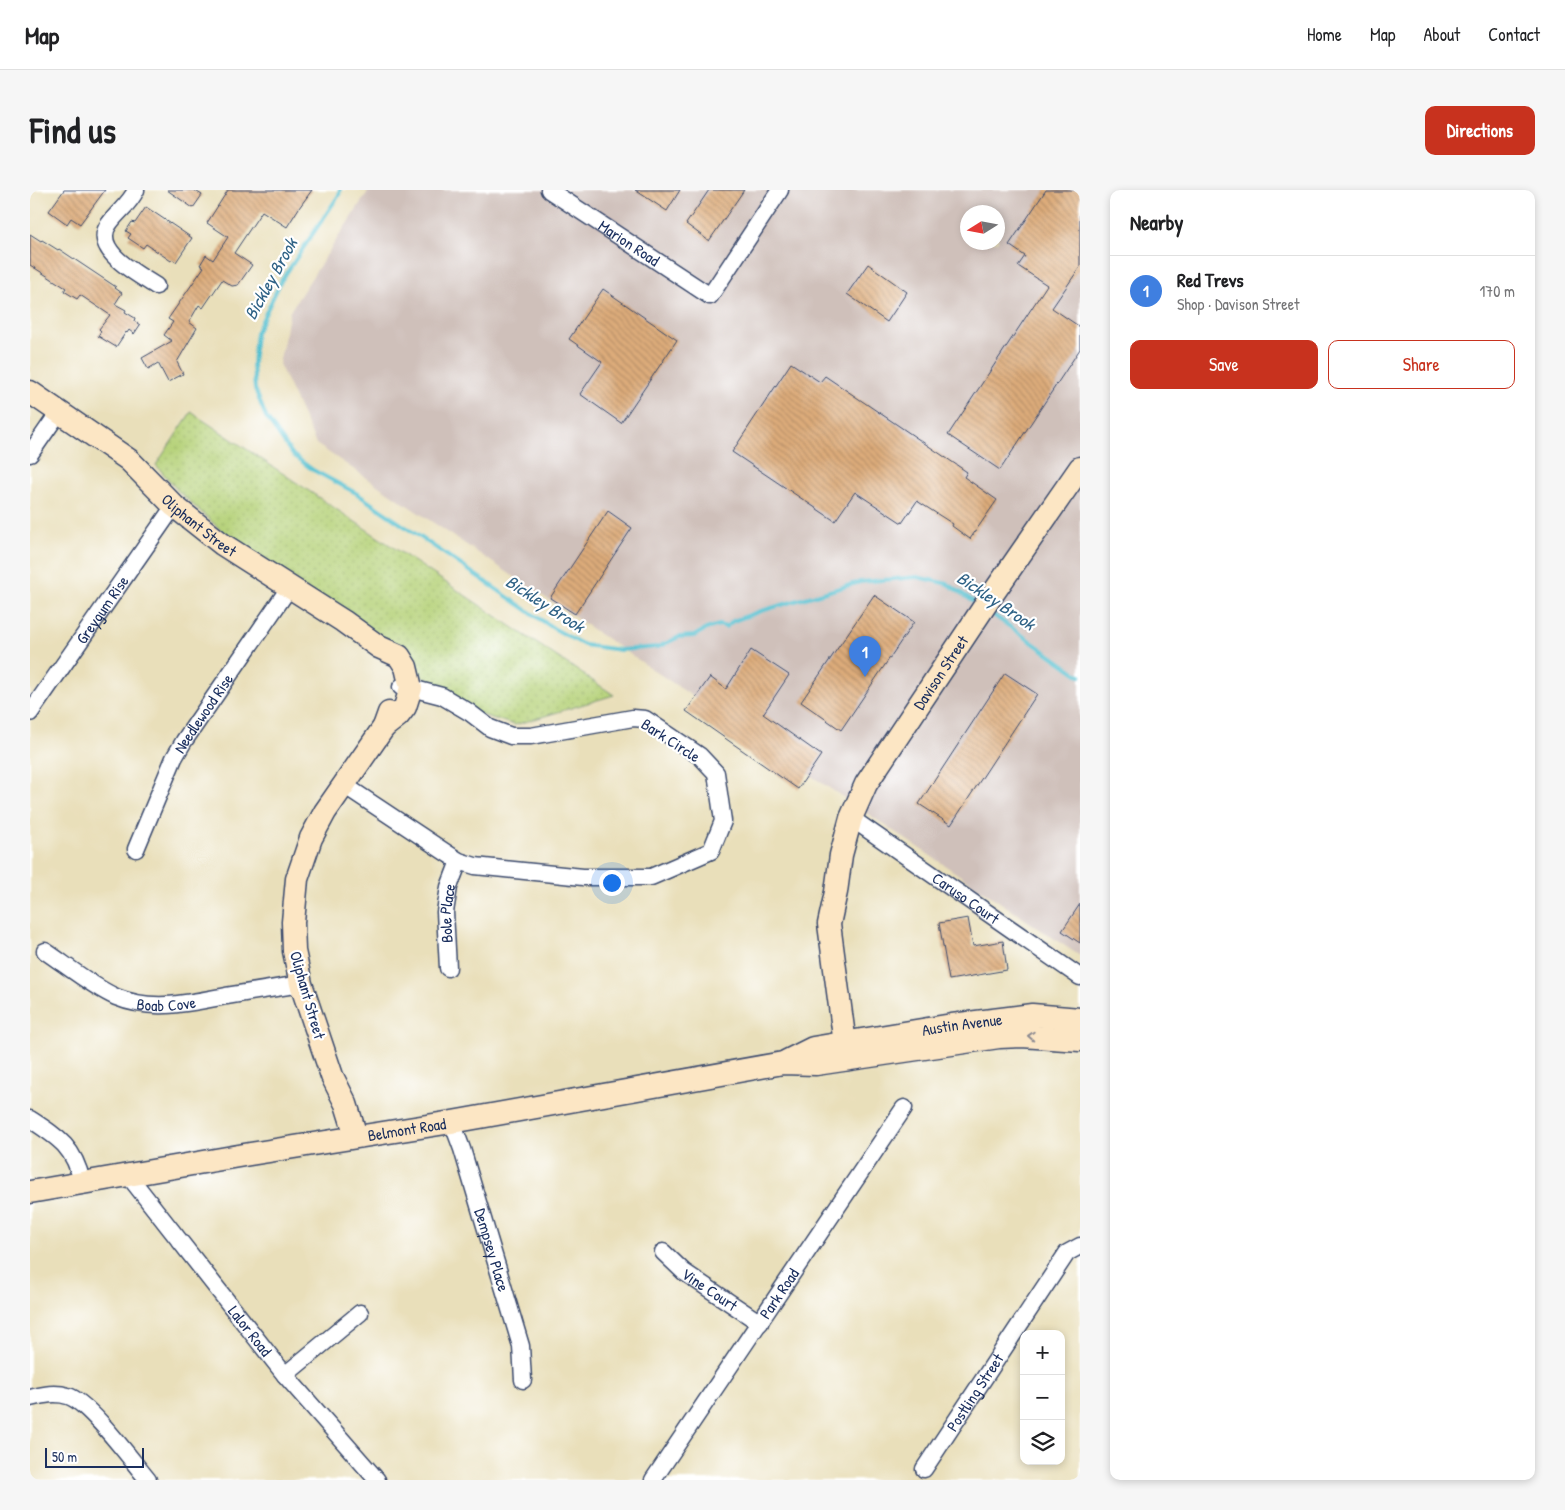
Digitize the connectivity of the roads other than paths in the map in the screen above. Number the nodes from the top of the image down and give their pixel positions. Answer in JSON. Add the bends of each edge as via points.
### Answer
{"nodes":[{"id":1,"x":136,"y":190,"type":"edge"},
{"id":2,"x":550,"y":190,"type":"edge"},
{"id":3,"x":780,"y":190,"type":"edge"},
{"id":4,"x":156,"y":286,"type":"dead end"},
{"id":5,"x":30,"y":392,"type":"edge"},
{"id":6,"x":59,"y":412,"type":"junction"},
{"id":7,"x":30,"y":454,"type":"edge"},
{"id":8,"x":1080,"y":468,"type":"edge"},
{"id":9,"x":174,"y":506,"type":"junction"},
{"id":10,"x":290,"y":588,"type":"junction"},
{"id":11,"x":405,"y":687,"type":"junction"},
{"id":12,"x":30,"y":713,"type":"edge"},
{"id":13,"x":344,"y":785,"type":"junction"},
{"id":14,"x":851,"y":818,"type":"junction"},
{"id":15,"x":136,"y":849,"type":"dead end"},
{"id":16,"x":460,"y":861,"type":"junction"},
{"id":17,"x":45,"y":951,"type":"dead end"},
{"id":18,"x":448,"y":968,"type":"dead end"},
{"id":19,"x":1080,"y":977,"type":"edge"},
{"id":20,"x":302,"y":984,"type":"junction"},
{"id":21,"x":1080,"y":1019,"type":"edge"},
{"id":22,"x":1080,"y":1040,"type":"edge"},
{"id":23,"x":855,"y":1049,"type":"junction"},
{"id":24,"x":904,"y":1108,"type":"dead end"},
{"id":25,"x":30,"y":1119,"type":"edge"},
{"id":26,"x":452,"y":1122,"type":"junction"},
{"id":27,"x":346,"y":1138,"type":"junction"},
{"id":28,"x":128,"y":1175,"type":"junction"},
{"id":29,"x":82,"y":1182,"type":"junction"},
{"id":30,"x":30,"y":1192,"type":"edge"},
{"id":31,"x":1080,"y":1246,"type":"edge"},
{"id":32,"x":662,"y":1252,"type":"dead end"},
{"id":33,"x":360,"y":1313,"type":"dead end"},
{"id":34,"x":760,"y":1323,"type":"junction"},
{"id":35,"x":285,"y":1375,"type":"junction"},
{"id":36,"x":522,"y":1380,"type":"dead end"},
{"id":37,"x":30,"y":1398,"type":"edge"},
{"id":38,"x":924,"y":1469,"type":"dead end"},
{"id":39,"x":148,"y":1480,"type":"edge"},
{"id":40,"x":377,"y":1480,"type":"edge"},
{"id":41,"x":653,"y":1480,"type":"edge"}],
"edges":[{"from":1,"to":4,"type":"street","via":[[108,225],[105,235],[108,248],[117,260]]},
{"from":2,"to":3,"type":"street","name":"Marion Road","via":[[710,296]]},
{"from":5,"to":6,"type":"main road","name":"Oliphant Street"},
{"from":6,"to":7,"type":"street"},
{"from":6,"to":9,"type":"main road","name":"Oliphant Street","via":[[129,460]]},
{"from":8,"to":14,"type":"main road","name":"Davison Street","via":[[866,784]]},
{"from":9,"to":10,"type":"main road","name":"Oliphant Street","via":[[222,544]]},
{"from":9,"to":12,"type":"street","name":"Greygum Rise"},
{"from":10,"to":11,"type":"main road","name":"Oliphant Street","via":[[379,647],[399,656],[406,666]]},
{"from":10,"to":15,"type":"street","name":"Needlewood Rise","via":[[184,741]]},
{"from":11,"to":13,"type":"main road","name":"Oliphant Street","via":[[405,707],[384,727]]},
{"from":11,"to":16,"type":"street","name":"Bark Circle","via":[[442,696],[490,728],[510,736],[532,736],[633,718],[645,719],[700,756],[716,773],[723,821],[711,851],[651,877],[583,877],[475,866]]},
{"from":13,"to":16,"type":"street","name":"Bark Circle"},
{"from":13,"to":20,"type":"main road","name":"Oliphant Street","via":[[311,838],[297,880],[294,951]]},
{"from":14,"to":19,"type":"street","name":"Caruso Court"},
{"from":14,"to":23,"type":"main road","name":"Davison Street","via":[[840,855],[836,892],[850,983]]},
{"from":16,"to":18,"type":"street","name":"Bole Place","via":[[445,912]]},
{"from":17,"to":20,"type":"street","name":"Boab Cove","via":[[101,989],[136,1004],[176,1005]]},
{"from":20,"to":27,"type":"main road","name":"Oliphant Street","via":[[332,1076],[333,1104]]},
{"from":21,"to":23,"type":"main road","name":"Austin Avenue","via":[[1032,1015],[960,1024]]},
{"from":22,"to":23,"type":"main road","name":"Austin Avenue","one_way":true,"via":[[1022,1036]]},
{"from":23,"to":26,"type":"main road","name":"Belmont Road","via":[[813,1048],[783,1063]]},
{"from":24,"to":34,"type":"street","name":"Park Road"},
{"from":25,"to":29,"type":"street","via":[[63,1142],[72,1154]]},
{"from":26,"to":27,"type":"main road","name":"Belmont Road"},
{"from":26,"to":36,"type":"street","name":"Dempsey Place","via":[[521,1346]]},
{"from":27,"to":28,"type":"main road","name":"Belmont Road"},
{"from":28,"to":29,"type":"main road","name":"Belmont Road"},
{"from":28,"to":35,"type":"street","name":"Lalor Road"},
{"from":29,"to":30,"type":"main road","name":"Belmont Road"},
{"from":31,"to":38,"type":"street","name":"Postling Street","via":[[1066,1254]]},
{"from":32,"to":34,"type":"street","name":"Vine Court","via":[[684,1272]]},
{"from":33,"to":35,"type":"street"},
{"from":34,"to":41,"type":"street","name":"Park Road"},
{"from":35,"to":40,"type":"street","name":"Lalor Road"},
{"from":37,"to":39,"type":"street","via":[[52,1394],[70,1396],[86,1407]]}]}
